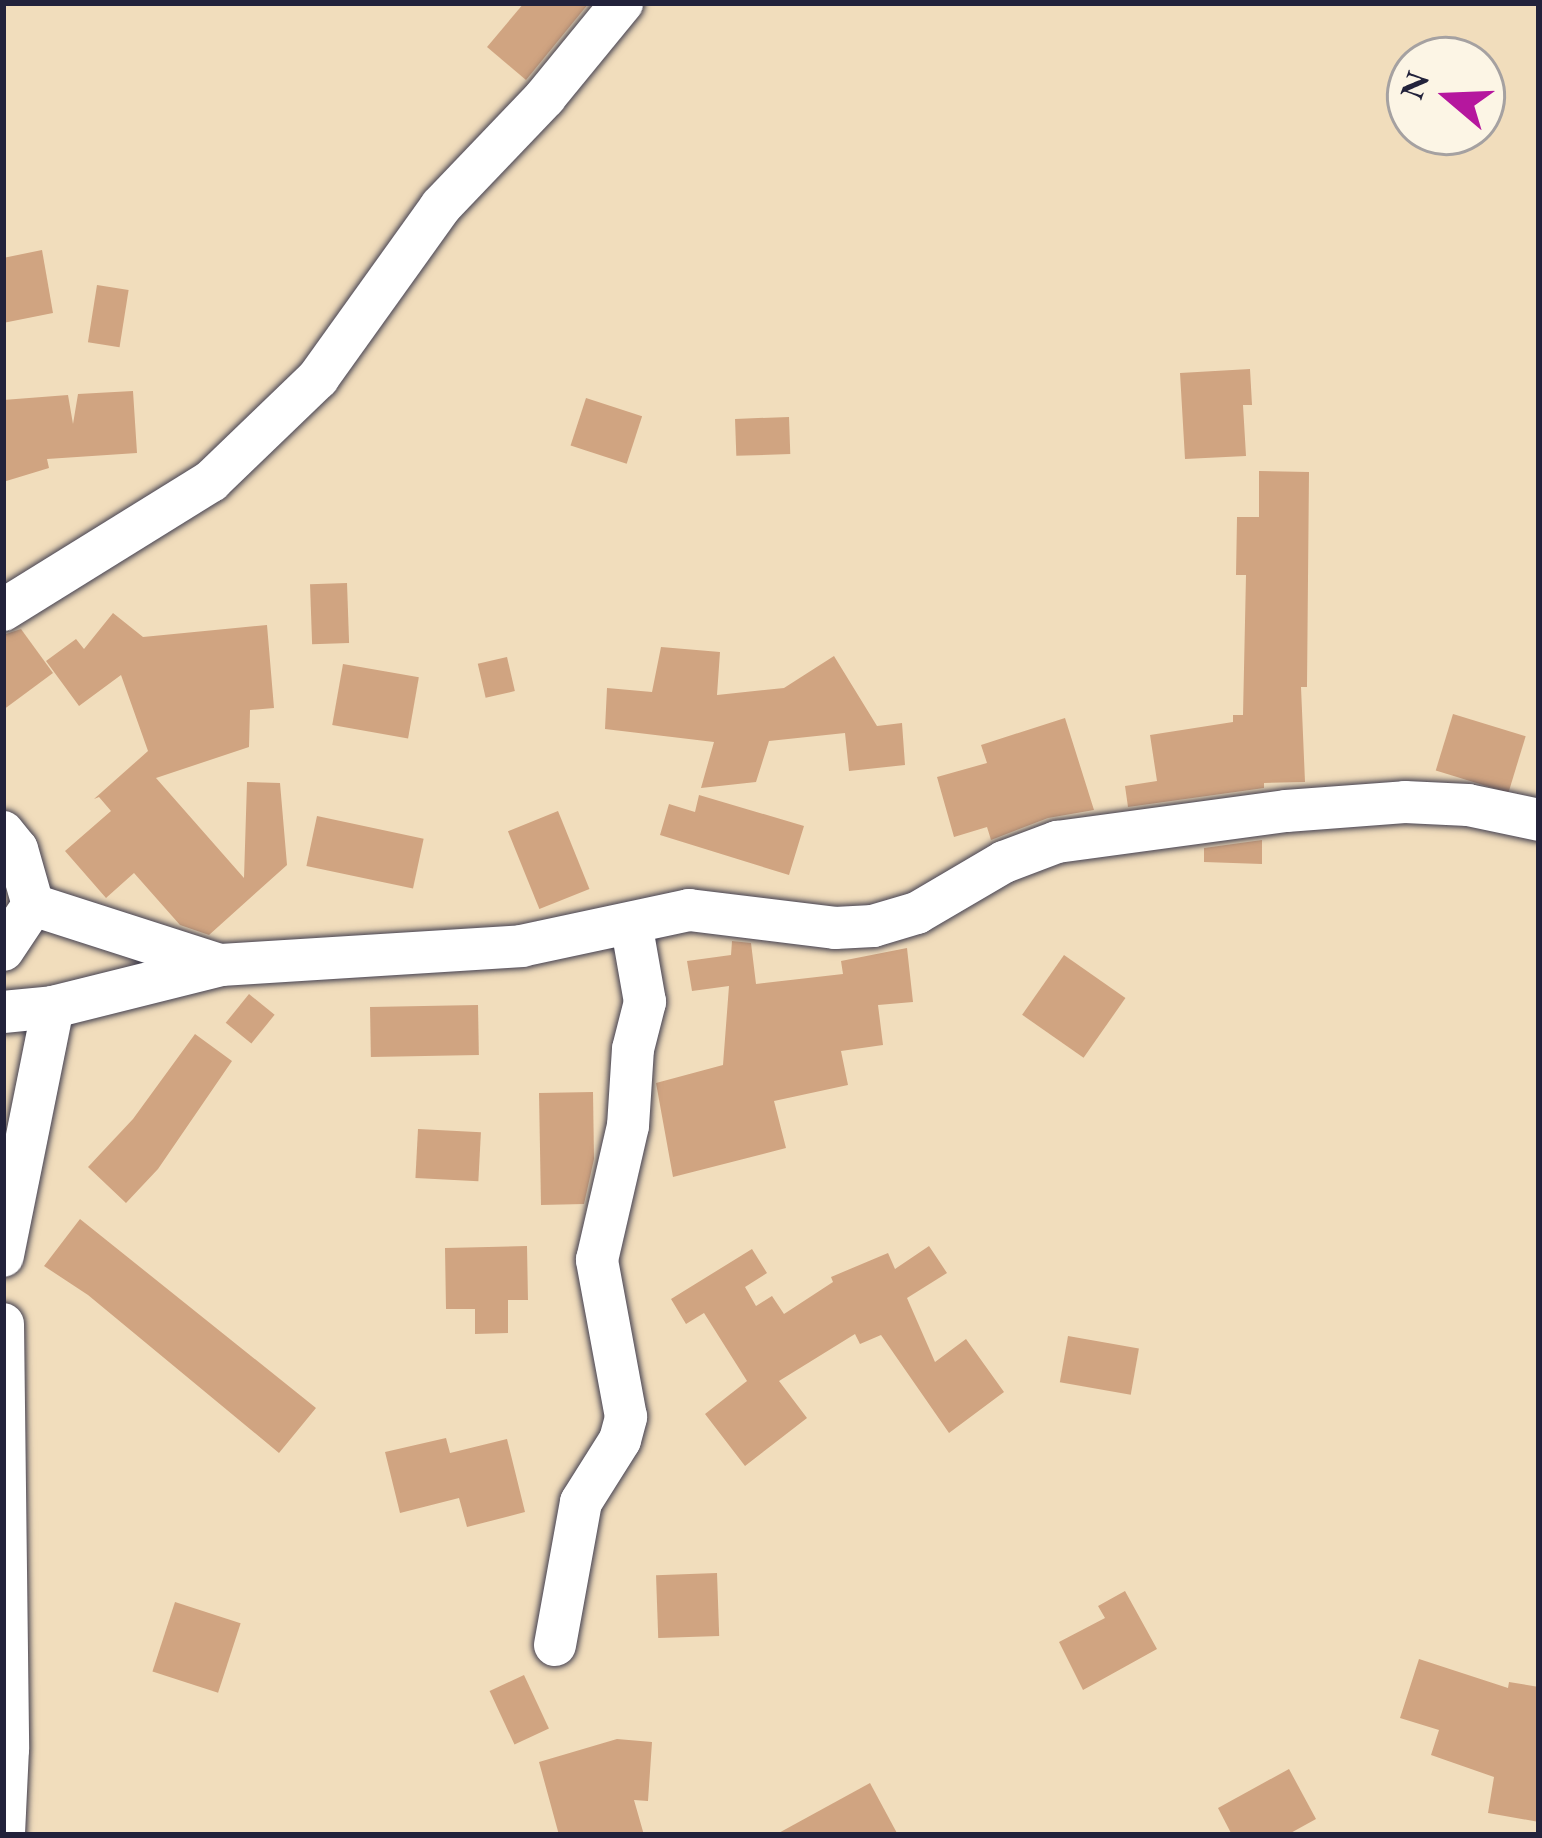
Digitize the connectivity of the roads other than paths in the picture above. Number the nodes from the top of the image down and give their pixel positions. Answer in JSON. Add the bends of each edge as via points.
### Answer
{"nodes":[{"id":1,"x":622,"y":3,"type":"edge"},
{"id":2,"x":3,"y":610,"type":"edge"},
{"id":3,"x":1539,"y":820,"type":"edge"},
{"id":4,"x":3,"y":832,"type":"edge"},
{"id":5,"x":33,"y":905,"type":"junction"},
{"id":6,"x":632,"y":923,"type":"junction"},
{"id":7,"x":3,"y":950,"type":"edge"},
{"id":8,"x":222,"y":965,"type":"junction"},
{"id":9,"x":53,"y":1007,"type":"junction"},
{"id":10,"x":3,"y":1012,"type":"edge"},
{"id":11,"x":3,"y":1256,"type":"edge"},
{"id":12,"x":3,"y":1324,"type":"edge"},
{"id":13,"x":555,"y":1645,"type":"dead end"},
{"id":14,"x":4,"y":1835,"type":"edge"}],
"edges":[{"from":1,"to":2,"type":"street","via":[[441,206],[318,378],[211,482]]},
{"from":3,"to":6,"type":"street","via":[[1405,802],[1286,811],[1057,842],[1004,862],[917,913],[873,926],[689,910]]},
{"from":4,"to":5,"type":"street","via":[[17,849]]},
{"from":5,"to":7,"type":"street"},
{"from":5,"to":8,"type":"street"},
{"from":6,"to":8,"type":"street","via":[[521,946]]},
{"from":6,"to":13,"type":"street","via":[[645,1002],[597,1260],[626,1417],[581,1502]]},
{"from":8,"to":9,"type":"street"},
{"from":9,"to":10,"type":"street"},
{"from":9,"to":11,"type":"street"},
{"from":12,"to":14,"type":"street"}]}
